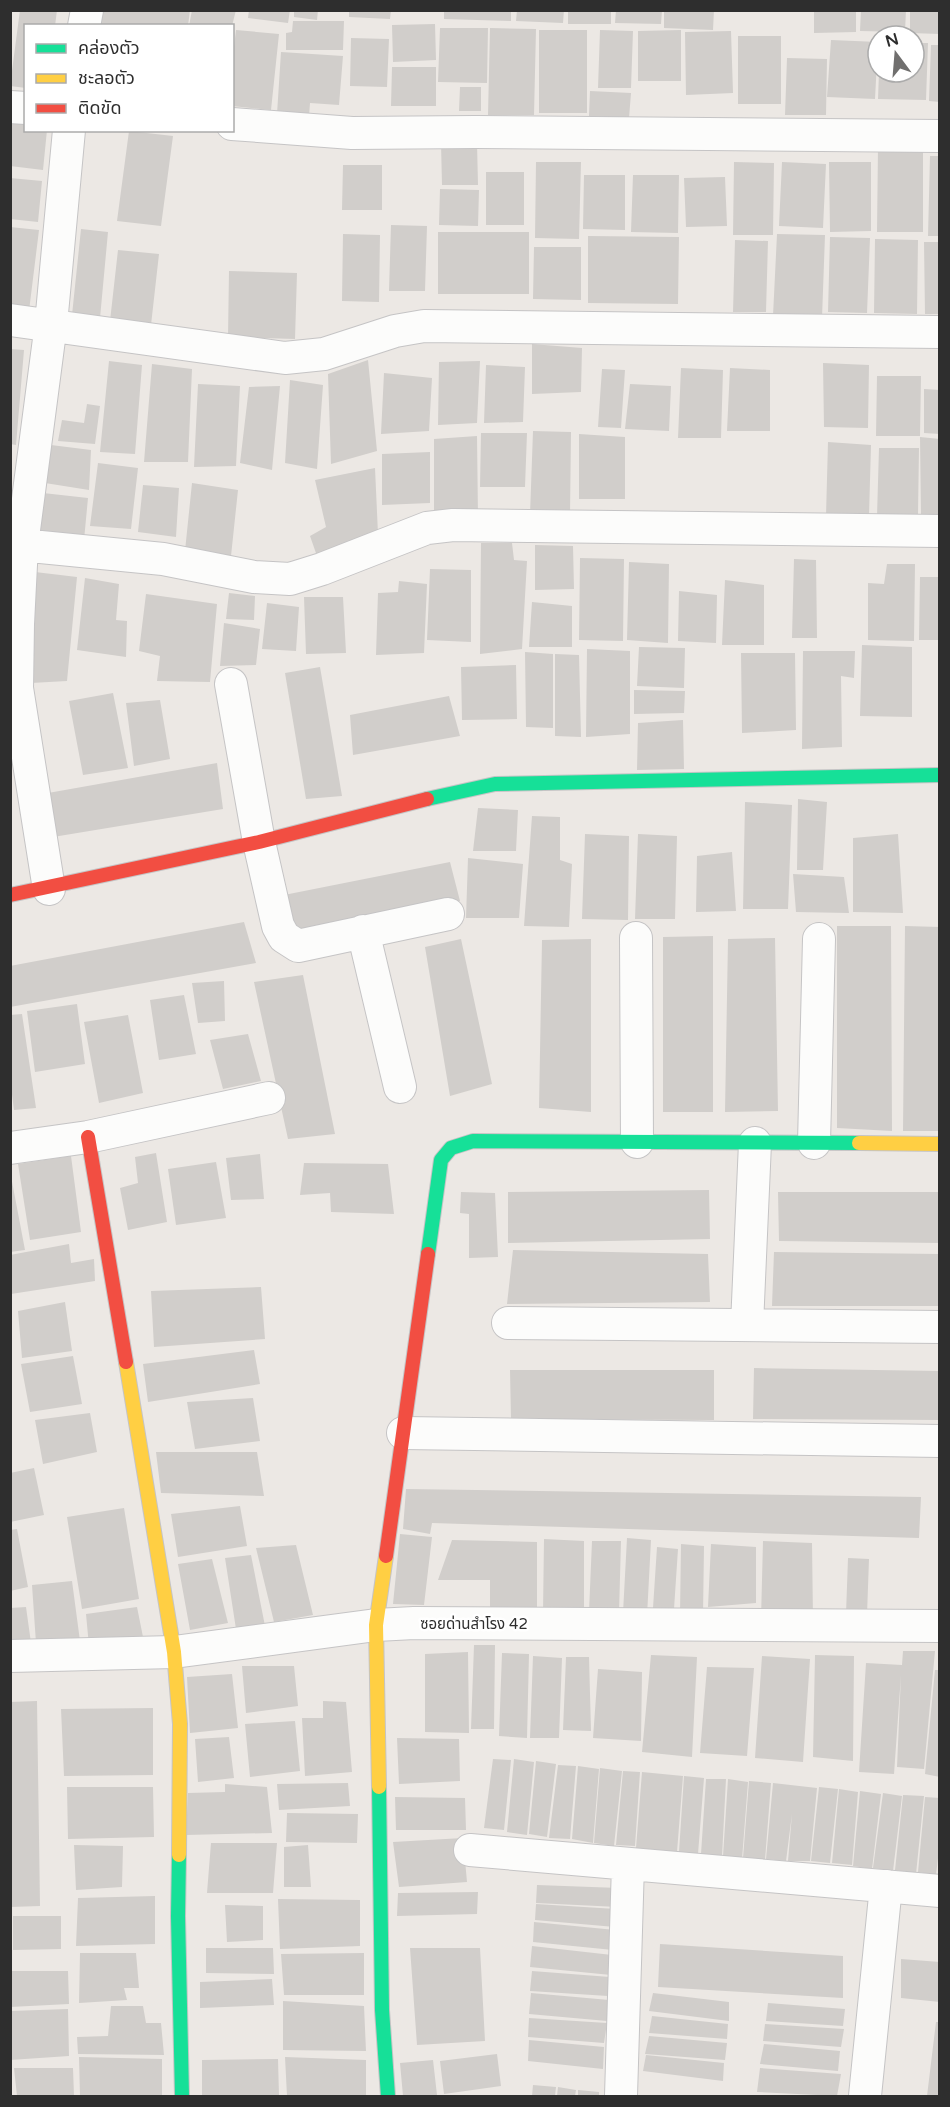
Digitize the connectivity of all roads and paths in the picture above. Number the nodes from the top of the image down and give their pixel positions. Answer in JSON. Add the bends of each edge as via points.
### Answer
{"nodes":[{"id":1,"x":234,"y":124,"type":"edge"},
{"id":2,"x":69,"y":132,"type":"edge"},
{"id":3,"x":939,"y":136,"type":"edge"},
{"id":4,"x":10,"y":320,"type":"edge"},
{"id":5,"x":51,"y":324,"type":"junction"},
{"id":6,"x":939,"y":332,"type":"edge"},
{"id":7,"x":939,"y":531,"type":"edge"},
{"id":8,"x":16,"y":544,"type":"edge"},
{"id":9,"x":231,"y":684,"type":"dead end"},
{"id":10,"x":14,"y":689,"type":"edge"},
{"id":11,"x":939,"y":775,"type":"edge"},
{"id":12,"x":259,"y":842,"type":"junction"},
{"id":13,"x":49,"y":889,"type":"junction"},
{"id":14,"x":10,"y":895,"type":"edge"},
{"id":15,"x":448,"y":914,"type":"dead end"},
{"id":16,"x":363,"y":931,"type":"junction"},
{"id":17,"x":636,"y":938,"type":"dead end"},
{"id":18,"x":819,"y":939,"type":"dead end"},
{"id":19,"x":400,"y":1087,"type":"dead end"},
{"id":20,"x":269,"y":1098,"type":"dead end"},
{"id":21,"x":88,"y":1137,"type":"junction"},
{"id":22,"x":637,"y":1142,"type":"junction"},
{"id":23,"x":755,"y":1143,"type":"junction"},
{"id":24,"x":814,"y":1143,"type":"junction"},
{"id":25,"x":939,"y":1144,"type":"edge"},
{"id":26,"x":10,"y":1148,"type":"edge"},
{"id":27,"x":508,"y":1323,"type":"dead end"},
{"id":28,"x":747,"y":1325,"type":"junction"},
{"id":29,"x":939,"y":1327,"type":"edge"},
{"id":30,"x":403,"y":1433,"type":"junction"},
{"id":31,"x":939,"y":1441,"type":"edge"},
{"id":32,"x":376,"y":1626,"type":"junction"},
{"id":33,"x":939,"y":1626,"type":"edge"},
{"id":34,"x":174,"y":1652,"type":"junction"},
{"id":35,"x":10,"y":1656,"type":"edge"},
{"id":36,"x":470,"y":1850,"type":"dead end"},
{"id":37,"x":628,"y":1864,"type":"junction"},
{"id":38,"x":886,"y":1886,"type":"junction"},
{"id":39,"x":939,"y":1891,"type":"edge"},
{"id":40,"x":182,"y":2097,"type":"edge"},
{"id":41,"x":388,"y":2097,"type":"edge"},
{"id":42,"x":621,"y":2097,"type":"edge"},
{"id":43,"x":865,"y":2097,"type":"edge"}],
"edges":[{"from":1,"to":3,"type":"street","via":[[352,133]]},
{"from":2,"to":5,"type":"street"},
{"from":4,"to":5,"type":"street"},
{"from":5,"to":6,"type":"street","via":[[285,358],[324,354],[395,331],[424,326]]},
{"from":5,"to":8,"type":"street"},
{"from":7,"to":8,"type":"street","via":[[453,525],[427,528],[290,579],[254,577],[163,559]]},
{"from":8,"to":10,"type":"street"},
{"from":9,"to":12,"type":"street"},
{"from":10,"to":13,"type":"street"},
{"from":11,"to":12,"type":"street","via":[[495,784]]},
{"from":12,"to":13,"type":"street"},
{"from":12,"to":16,"type":"street","via":[[278,926],[291,943],[298,946]]},
{"from":13,"to":14,"type":"street"},
{"from":15,"to":16,"type":"street"},
{"from":16,"to":19,"type":"street"},
{"from":17,"to":22,"type":"street"},
{"from":18,"to":24,"type":"street"},
{"from":20,"to":21,"type":"street"},
{"from":21,"to":26,"type":"street"},
{"from":21,"to":34,"type":"street"},
{"from":22,"to":23,"type":"street"},
{"from":22,"to":30,"type":"street","via":[[473,1140],[451,1148],[441,1160]]},
{"from":23,"to":24,"type":"street"},
{"from":23,"to":28,"type":"street"},
{"from":24,"to":25,"type":"street"},
{"from":27,"to":28,"type":"street"},
{"from":28,"to":29,"type":"street"},
{"from":30,"to":31,"type":"street"},
{"from":30,"to":32,"type":"street"},
{"from":32,"to":33,"type":"street","name":"ซอยด่านสำโรง 42"},
{"from":32,"to":34,"type":"street","name":"ซอยด่านสำโรง 42"},
{"from":32,"to":41,"type":"street","via":[[382,2010]]},
{"from":34,"to":35,"type":"street","name":"ซอยด่านสำโรง 42"},
{"from":34,"to":40,"type":"street","via":[[180,1724],[178,1916]]},
{"from":36,"to":37,"type":"street"},
{"from":37,"to":38,"type":"street"},
{"from":37,"to":42,"type":"street"},
{"from":38,"to":39,"type":"street"},
{"from":38,"to":43,"type":"street"}]}
